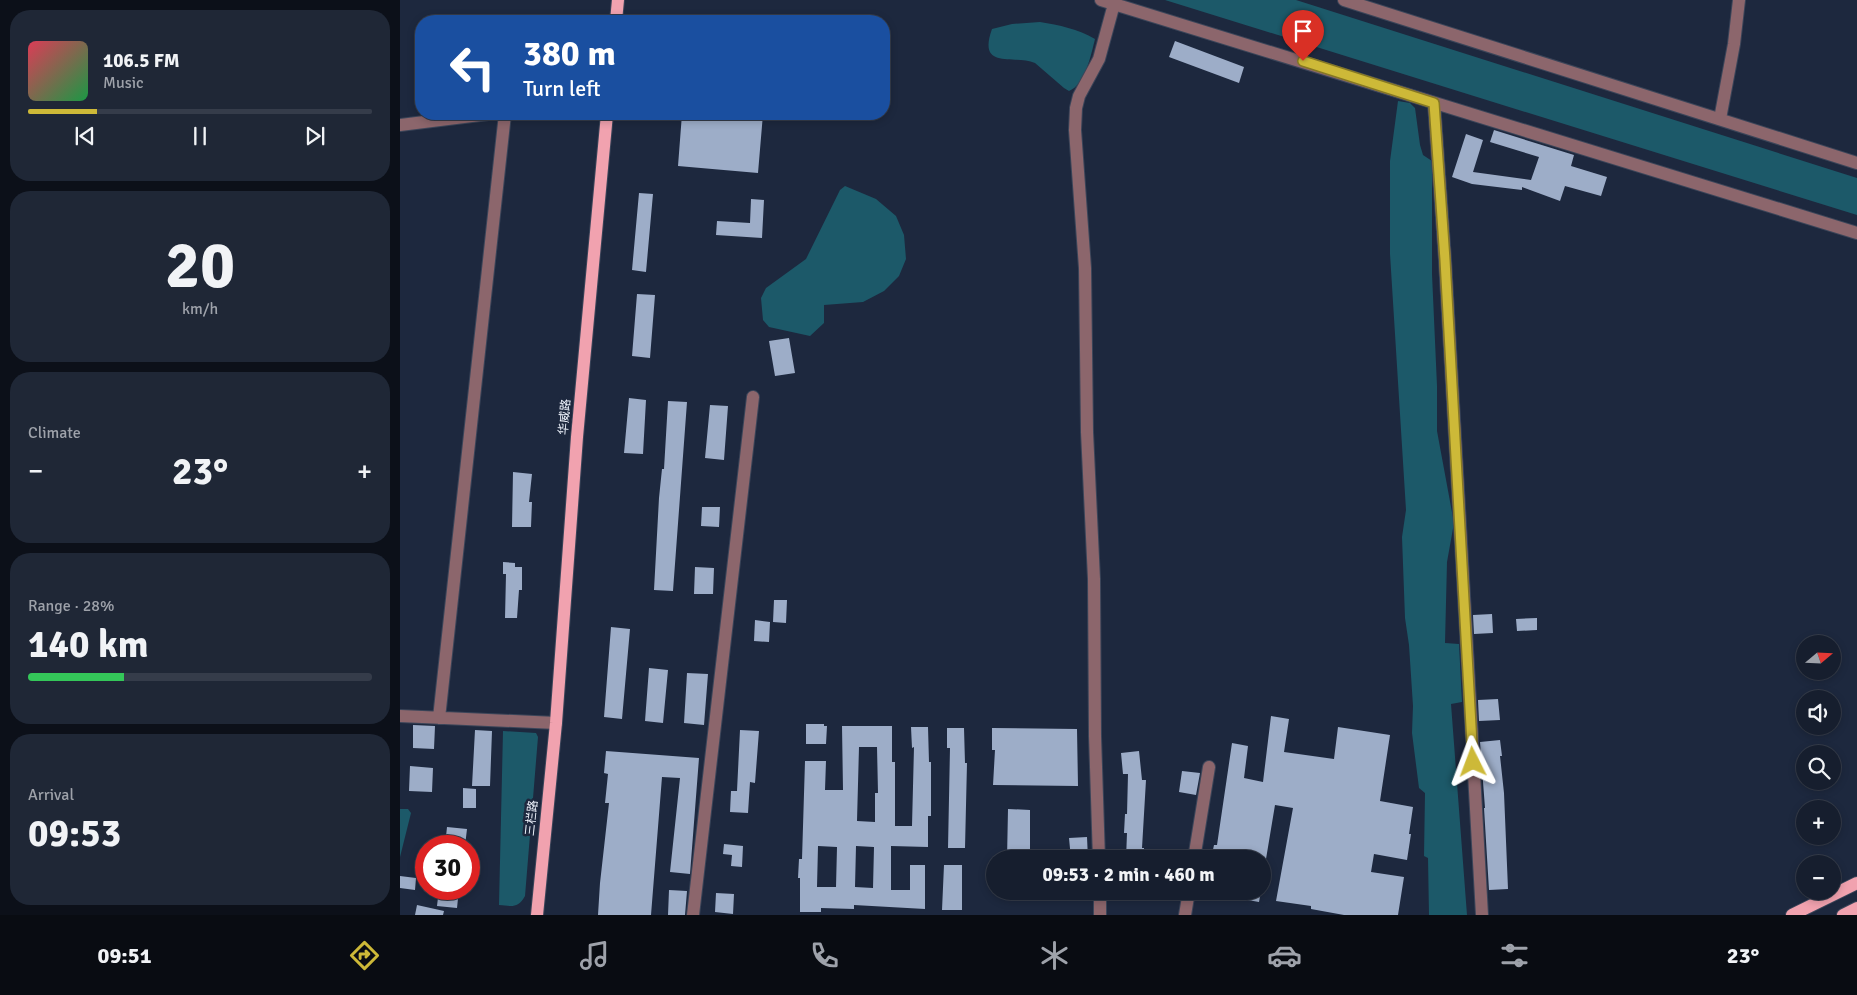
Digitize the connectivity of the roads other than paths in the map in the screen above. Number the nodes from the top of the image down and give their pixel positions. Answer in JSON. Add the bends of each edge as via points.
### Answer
{"nodes":[{"id":1,"x":618,"y":0,"type":"edge"},
{"id":2,"x":1101,"y":0,"type":"edge"},
{"id":3,"x":1344,"y":0,"type":"edge"},
{"id":4,"x":1739,"y":0,"type":"edge"},
{"id":5,"x":1114,"y":4,"type":"junction"},
{"id":6,"x":617,"y":15,"type":"edge"},
{"id":7,"x":1434,"y":103,"type":"junction"},
{"id":8,"x":1720,"y":119,"type":"junction"},
{"id":9,"x":440,"y":120,"type":"edge"},
{"id":10,"x":504,"y":120,"type":"edge"},
{"id":11,"x":606,"y":120,"type":"edge"},
{"id":12,"x":400,"y":125,"type":"edge"},
{"id":13,"x":1857,"y":163,"type":"edge"},
{"id":14,"x":1857,"y":233,"type":"edge"},
{"id":15,"x":753,"y":397,"type":"dead end"},
{"id":16,"x":400,"y":716,"type":"edge"},
{"id":17,"x":439,"y":718,"type":"junction"},
{"id":18,"x":556,"y":723,"type":"junction"},
{"id":19,"x":1208,"y":767,"type":"dead end"},
{"id":20,"x":1099,"y":850,"type":"edge"},
{"id":21,"x":1195,"y":850,"type":"edge"},
{"id":22,"x":1857,"y":883,"type":"edge"},
{"id":23,"x":1100,"y":900,"type":"edge"},
{"id":24,"x":1188,"y":900,"type":"edge"},
{"id":25,"x":1857,"y":908,"type":"edge"},
{"id":26,"x":537,"y":915,"type":"edge"},
{"id":27,"x":694,"y":915,"type":"edge"},
{"id":28,"x":1100,"y":915,"type":"edge"},
{"id":29,"x":1185,"y":915,"type":"edge"},
{"id":30,"x":1482,"y":915,"type":"edge"},
{"id":31,"x":1792,"y":915,"type":"edge"},
{"id":32,"x":1843,"y":915,"type":"edge"}],
"edges":[{"from":1,"to":6,"type":"main road"},
{"from":2,"to":5,"type":"street"},
{"from":3,"to":8,"type":"street"},
{"from":4,"to":8,"type":"street"},
{"from":5,"to":7,"type":"street"},
{"from":5,"to":20,"type":"street","via":[[1099,59],[1079,96],[1075,130],[1085,268]]},
{"from":7,"to":14,"type":"street"},
{"from":7,"to":30,"type":"street"},
{"from":8,"to":13,"type":"street"},
{"from":9,"to":12,"type":"street"},
{"from":10,"to":17,"type":"street"},
{"from":11,"to":18,"type":"main road","name":"华威路","via":[[577,437]]},
{"from":15,"to":27,"type":"street"},
{"from":16,"to":17,"type":"street"},
{"from":17,"to":18,"type":"street"},
{"from":18,"to":26,"type":"main road","name":"三栏路"},
{"from":19,"to":21,"type":"street"},
{"from":22,"to":31,"type":"main road"},
{"from":23,"to":28,"type":"street"},
{"from":24,"to":29,"type":"street"},
{"from":25,"to":32,"type":"main road"}]}
